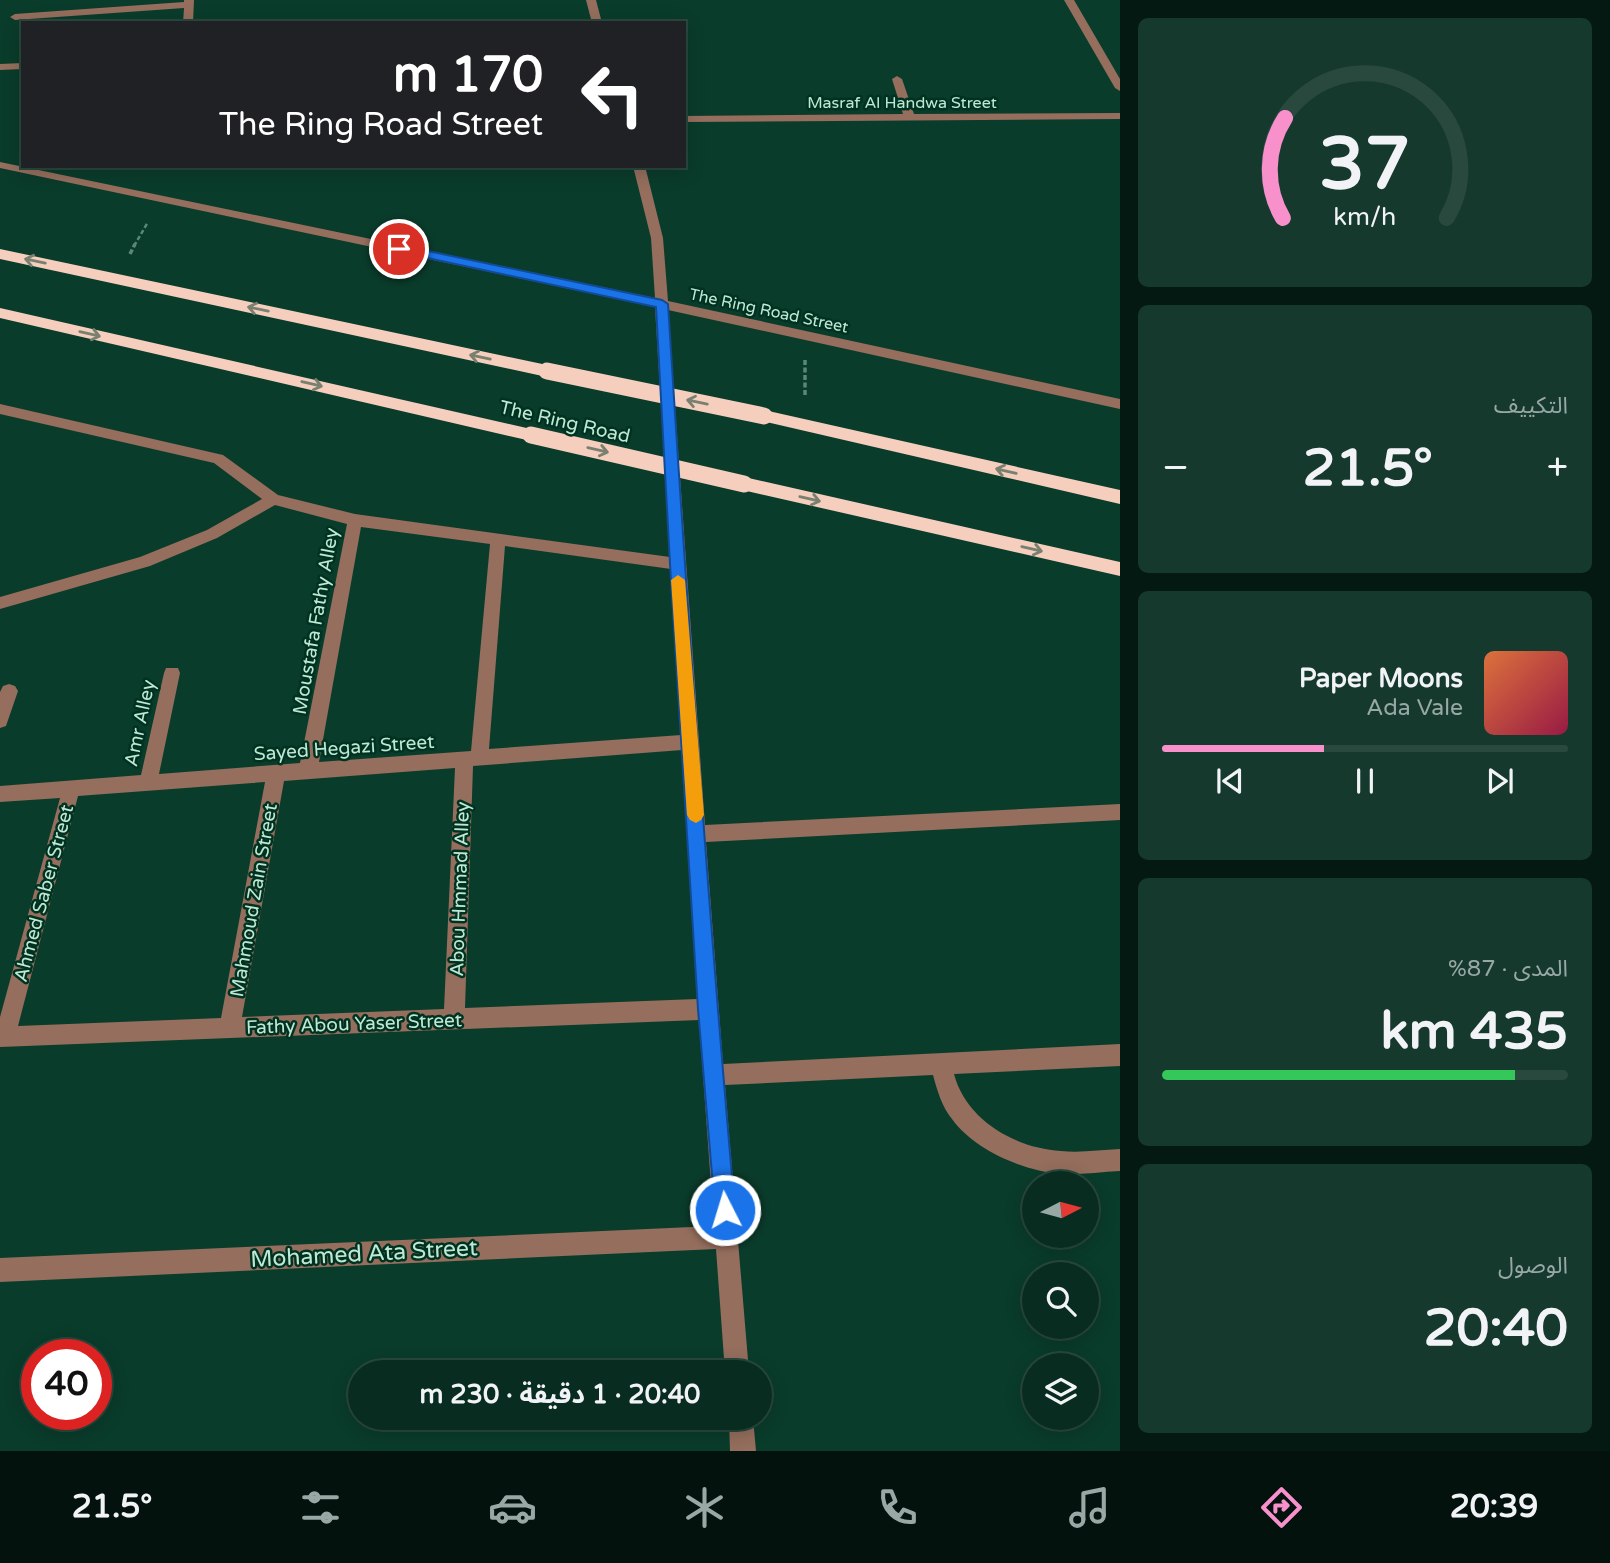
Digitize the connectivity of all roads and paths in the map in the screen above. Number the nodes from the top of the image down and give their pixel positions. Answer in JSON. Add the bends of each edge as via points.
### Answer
{"nodes":[{"id":1,"x":591,"y":0,"type":"edge"},
{"id":2,"x":1069,"y":0,"type":"edge"},
{"id":3,"x":189,"y":2,"type":"edge"},
{"id":4,"x":15,"y":16,"type":"dead end"},
{"id":5,"x":188,"y":21,"type":"edge"},
{"id":6,"x":596,"y":21,"type":"edge"},
{"id":7,"x":21,"y":66,"type":"edge"},
{"id":8,"x":0,"y":67,"type":"edge"},
{"id":9,"x":897,"y":79,"type":"dead end"},
{"id":10,"x":1120,"y":88,"type":"edge"},
{"id":11,"x":1120,"y":116,"type":"edge"},
{"id":12,"x":910,"y":117,"type":"junction"},
{"id":13,"x":686,"y":119,"type":"edge"},
{"id":14,"x":0,"y":165,"type":"edge"},
{"id":15,"x":21,"y":168,"type":"edge"},
{"id":16,"x":640,"y":168,"type":"edge"},
{"id":17,"x":40,"y":170,"type":"edge"},
{"id":18,"x":152,"y":215,"type":"dead end"},
{"id":19,"x":0,"y":254,"type":"edge"},
{"id":20,"x":115,"y":278,"type":"junction"},
{"id":21,"x":662,"y":304,"type":"junction"},
{"id":22,"x":0,"y":313,"type":"edge"},
{"id":23,"x":805,"y":347,"type":"dead end"},
{"id":24,"x":1120,"y":404,"type":"edge"},
{"id":25,"x":0,"y":409,"type":"edge"},
{"id":26,"x":806,"y":426,"type":"junction"},
{"id":27,"x":1120,"y":497,"type":"edge"},
{"id":28,"x":272,"y":499,"type":"junction"},
{"id":29,"x":355,"y":520,"type":"junction"},
{"id":30,"x":498,"y":540,"type":"junction"},
{"id":31,"x":677,"y":564,"type":"junction"},
{"id":32,"x":1120,"y":569,"type":"edge"},
{"id":33,"x":0,"y":603,"type":"edge"},
{"id":34,"x":172,"y":673,"type":"dead end"},
{"id":35,"x":9,"y":691,"type":"dead end"},
{"id":36,"x":0,"y":721,"type":"edge"},
{"id":37,"x":690,"y":742,"type":"junction"},
{"id":38,"x":472,"y":758,"type":"junction"},
{"id":39,"x":308,"y":771,"type":"junction"},
{"id":40,"x":276,"y":773,"type":"junction"},
{"id":41,"x":148,"y":783,"type":"junction"},
{"id":42,"x":71,"y":789,"type":"junction"},
{"id":43,"x":0,"y":794,"type":"edge"},
{"id":44,"x":1120,"y":813,"type":"edge"},
{"id":45,"x":697,"y":834,"type":"junction"},
{"id":46,"x":708,"y":1009,"type":"junction"},
{"id":47,"x":454,"y":1019,"type":"junction"},
{"id":48,"x":230,"y":1027,"type":"junction"},
{"id":49,"x":2,"y":1037,"type":"edge"},
{"id":50,"x":1120,"y":1055,"type":"edge"},
{"id":51,"x":942,"y":1064,"type":"junction"},
{"id":52,"x":714,"y":1075,"type":"junction"},
{"id":53,"x":1120,"y":1160,"type":"edge"},
{"id":54,"x":727,"y":1237,"type":"junction"},
{"id":55,"x":0,"y":1270,"type":"edge"},
{"id":56,"x":736,"y":1360,"type":"edge"},
{"id":57,"x":742,"y":1430,"type":"edge"},
{"id":58,"x":743,"y":1451,"type":"edge"}],
"edges":[{"from":1,"to":6,"type":"street"},
{"from":2,"to":10,"type":"street"},
{"from":3,"to":4,"type":"street"},
{"from":3,"to":5,"type":"street"},
{"from":7,"to":8,"type":"street"},
{"from":9,"to":12,"type":"street"},
{"from":11,"to":12,"type":"street","name":"Masraf Al Handwa Street"},
{"from":12,"to":13,"type":"street","name":"Masraf Al Handwa Street"},
{"from":14,"to":15,"type":"street","name":"The Ring Road Street"},
{"from":16,"to":21,"type":"street","via":[[657,238]]},
{"from":17,"to":21,"type":"street","name":"The Ring Road Street"},
{"from":18,"to":20,"type":"path"},
{"from":20,"to":19,"type":"highway","one_way":true},
{"from":26,"to":20,"type":"highway","one_way":true,"bridge":true},
{"from":21,"to":24,"type":"street","name":"The Ring Road Street"},
{"from":21,"to":31,"type":"street"},
{"from":22,"to":32,"type":"highway","name":"The Ring Road","one_way":true,"bridge":true},
{"from":23,"to":26,"type":"path"},
{"from":25,"to":28,"type":"street","via":[[218,459]]},
{"from":27,"to":26,"type":"highway","one_way":true},
{"from":28,"to":29,"type":"street"},
{"from":28,"to":33,"type":"street","via":[[212,534],[144,562]]},
{"from":29,"to":30,"type":"street"},
{"from":29,"to":39,"type":"street","name":"Moustafa Fathy Alley"},
{"from":30,"to":31,"type":"street"},
{"from":30,"to":38,"type":"street","name":"Abou Hmmad Alley"},
{"from":31,"to":37,"type":"street"},
{"from":34,"to":41,"type":"street","name":"Amr Alley"},
{"from":35,"to":36,"type":"street"},
{"from":37,"to":38,"type":"street","name":"Sayed Hegazi Street"},
{"from":37,"to":45,"type":"street"},
{"from":38,"to":39,"type":"street","name":"Sayed Hegazi Street"},
{"from":38,"to":47,"type":"street","name":"Abou Hmmad Alley"},
{"from":39,"to":40,"type":"street","name":"Sayed Hegazi Street"},
{"from":40,"to":41,"type":"street","name":"Sayed Hegazi Street"},
{"from":40,"to":48,"type":"street","name":"Mahmoud Zain Street"},
{"from":41,"to":42,"type":"street","name":"Sayed Hegazi Street"},
{"from":42,"to":43,"type":"street","name":"Sayed Hegazi Street"},
{"from":42,"to":49,"type":"street","name":"Ahmed Saber Street"},
{"from":44,"to":45,"type":"street"},
{"from":45,"to":46,"type":"street"},
{"from":46,"to":47,"type":"street","name":"Fathy Abou Yaser Street"},
{"from":46,"to":52,"type":"street"},
{"from":47,"to":48,"type":"street","name":"Fathy Abou Yaser Street"},
{"from":48,"to":49,"type":"street","name":"Fathy Abou Yaser Street"},
{"from":50,"to":51,"type":"street"},
{"from":51,"to":52,"type":"street"},
{"from":51,"to":53,"type":"street","via":[[946,1085],[971,1127],[1030,1158],[1058,1163]]},
{"from":52,"to":54,"type":"street"},
{"from":54,"to":55,"type":"street","name":"Mohamed Ata Street"},
{"from":54,"to":56,"type":"street"},
{"from":57,"to":58,"type":"street"}]}
